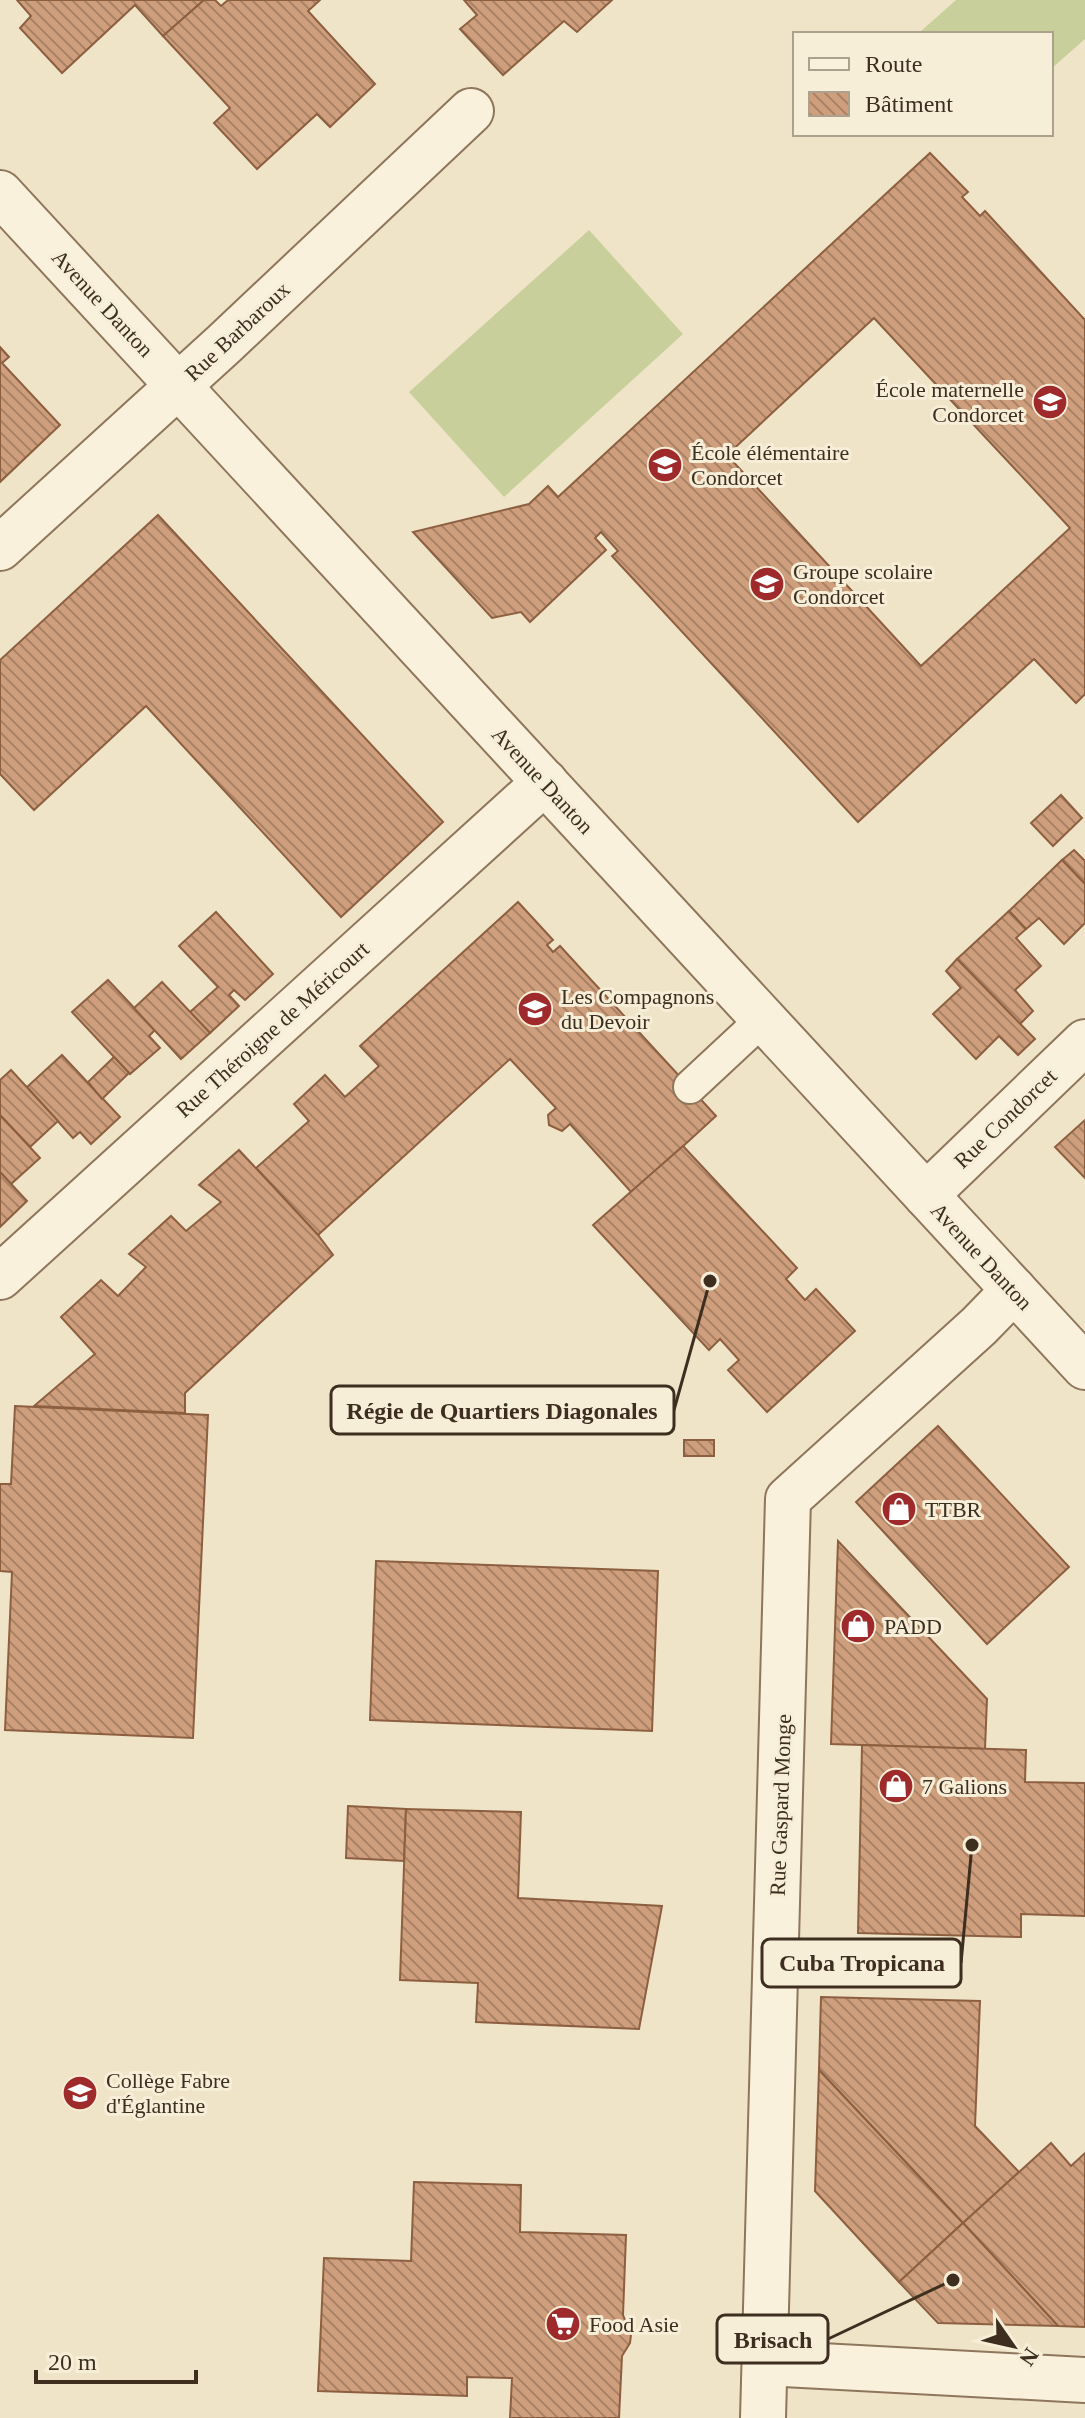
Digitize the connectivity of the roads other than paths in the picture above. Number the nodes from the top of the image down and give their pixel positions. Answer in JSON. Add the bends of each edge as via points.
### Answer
{"nodes":[{"id":1,"x":471,"y":111,"type":"dead end"},
{"id":2,"x":0,"y":193,"type":"edge"},
{"id":3,"x":179,"y":385,"type":"junction"},
{"id":4,"x":0,"y":548,"type":"edge"},
{"id":5,"x":545,"y":782,"type":"junction"},
{"id":6,"x":763,"y":1019,"type":"junction"},
{"id":7,"x":1085,"y":1042,"type":"edge"},
{"id":8,"x":690,"y":1087,"type":"dead end"},
{"id":9,"x":926,"y":1195,"type":"junction"},
{"id":10,"x":0,"y":1277,"type":"edge"},
{"id":11,"x":1014,"y":1290,"type":"junction"},
{"id":12,"x":1085,"y":1367,"type":"edge"},
{"id":13,"x":765,"y":2363,"type":"junction"},
{"id":14,"x":1085,"y":2380,"type":"edge"},
{"id":15,"x":763,"y":2418,"type":"edge"}],
"edges":[{"from":1,"to":3,"type":"street","name":"Rue Barbaroux"},
{"from":2,"to":3,"type":"street","name":"Avenue Danton"},
{"from":3,"to":4,"type":"street","name":"Rue Barbaroux"},
{"from":3,"to":5,"type":"street","name":"Avenue Danton"},
{"from":5,"to":6,"type":"street","name":"Avenue Danton"},
{"from":5,"to":10,"type":"street","name":"Rue Théroigne de Méricourt"},
{"from":6,"to":8,"type":"lane"},
{"from":6,"to":9,"type":"street","name":"Avenue Danton"},
{"from":7,"to":9,"type":"street","name":"Rue Condorcet"},
{"from":9,"to":11,"type":"street","name":"Avenue Danton"},
{"from":11,"to":12,"type":"street","name":"Avenue Danton"},
{"from":11,"to":13,"type":"street","name":"Rue Gaspard Monge","via":[[788,1499]]},
{"from":13,"to":14,"type":"street"},
{"from":13,"to":15,"type":"street","name":"Rue Gaspard Monge"}]}
